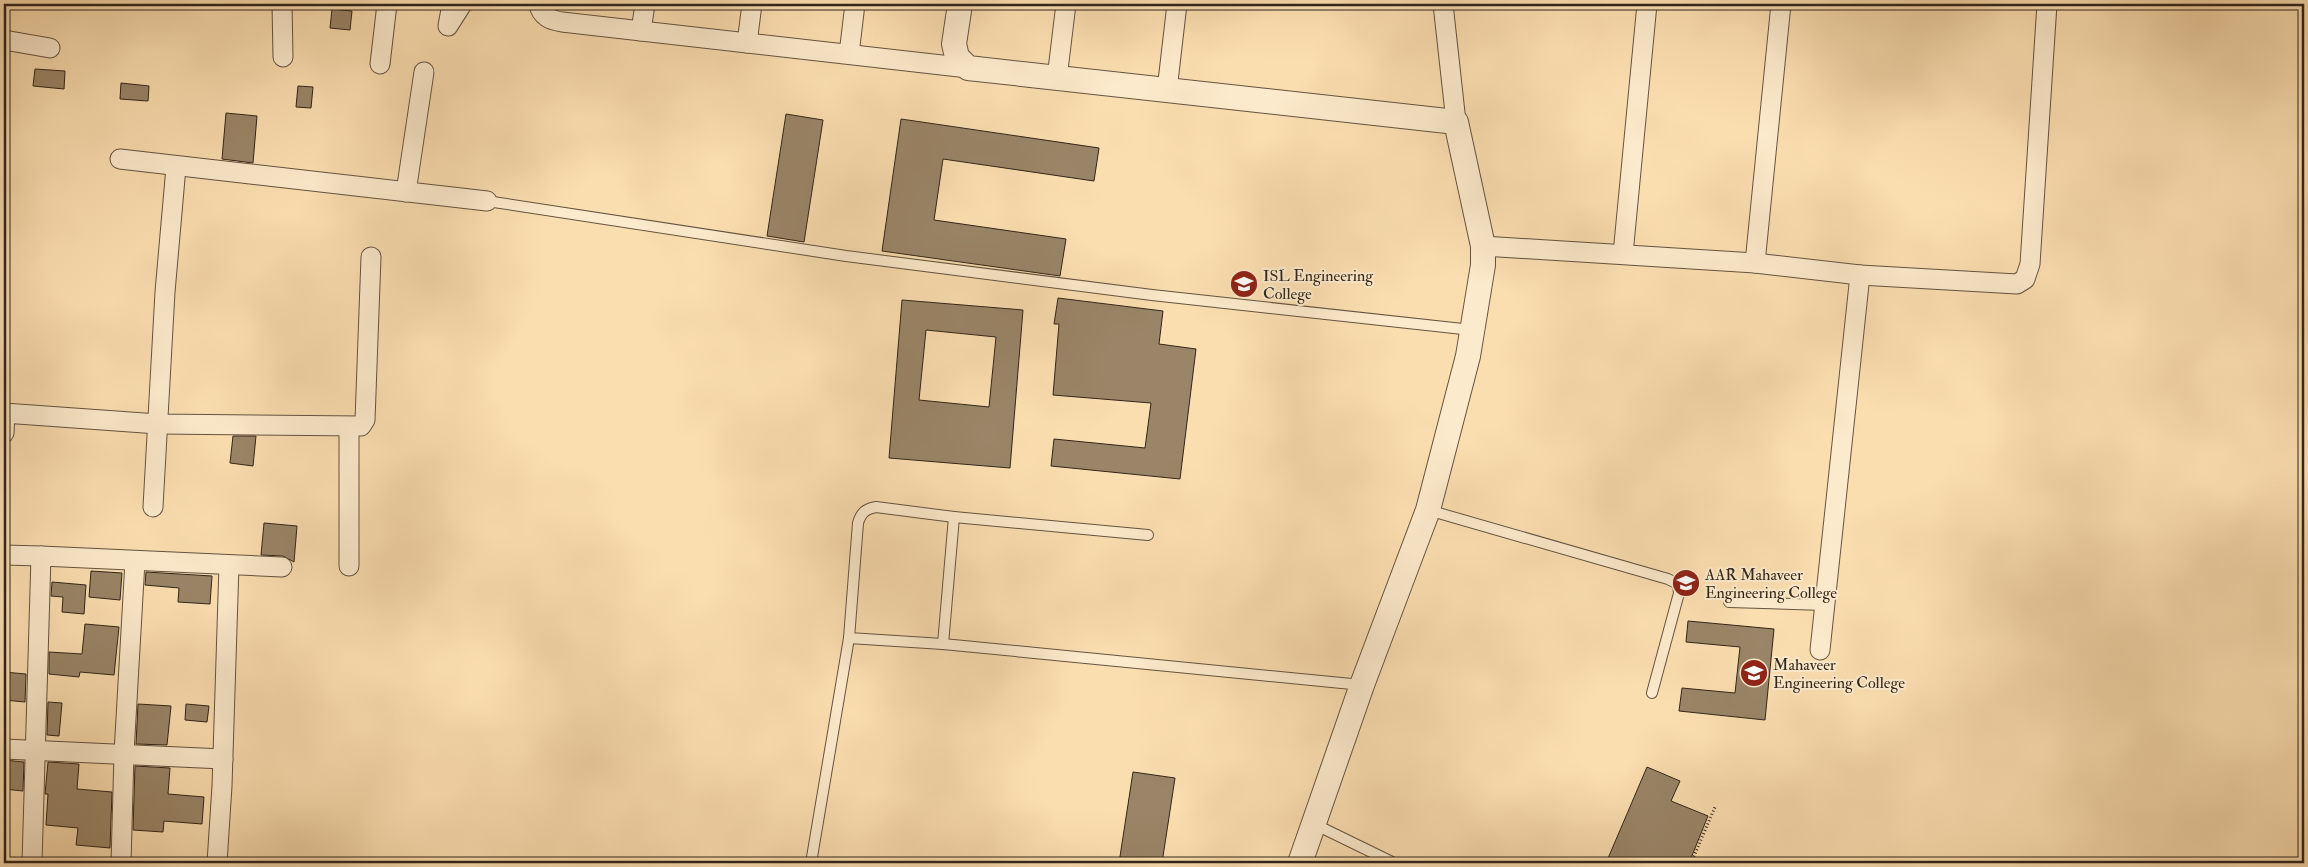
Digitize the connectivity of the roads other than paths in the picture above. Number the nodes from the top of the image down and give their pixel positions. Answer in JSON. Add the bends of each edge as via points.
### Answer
{"nodes":[{"id":1,"x":282,"y":4,"type":"edge"},
{"id":2,"x":387,"y":4,"type":"edge"},
{"id":3,"x":452,"y":4,"type":"edge"},
{"id":4,"x":462,"y":4,"type":"edge"},
{"id":5,"x":540,"y":4,"type":"edge"},
{"id":6,"x":645,"y":4,"type":"edge"},
{"id":7,"x":752,"y":4,"type":"edge"},
{"id":8,"x":855,"y":4,"type":"edge"},
{"id":9,"x":960,"y":4,"type":"edge"},
{"id":10,"x":1066,"y":4,"type":"edge"},
{"id":11,"x":1176,"y":4,"type":"edge"},
{"id":12,"x":1444,"y":4,"type":"edge"},
{"id":13,"x":1647,"y":4,"type":"edge"},
{"id":14,"x":1781,"y":4,"type":"edge"},
{"id":15,"x":2046,"y":4,"type":"edge"},
{"id":16,"x":642,"y":31,"type":"junction"},
{"id":17,"x":4,"y":40,"type":"edge"},
{"id":18,"x":747,"y":43,"type":"junction"},
{"id":19,"x":50,"y":48,"type":"dead end"},
{"id":20,"x":849,"y":54,"type":"junction"},
{"id":21,"x":283,"y":57,"type":"dead end"},
{"id":22,"x":380,"y":64,"type":"dead end"},
{"id":23,"x":968,"y":68,"type":"junction"},
{"id":24,"x":424,"y":72,"type":"dead end"},
{"id":25,"x":1057,"y":78,"type":"junction"},
{"id":26,"x":1167,"y":90,"type":"junction"},
{"id":27,"x":1456,"y":122,"type":"junction"},
{"id":28,"x":120,"y":159,"type":"dead end"},
{"id":29,"x":176,"y":167,"type":"junction"},
{"id":30,"x":406,"y":192,"type":"junction"},
{"id":31,"x":487,"y":201,"type":"joint"},
{"id":32,"x":1483,"y":246,"type":"junction"},
{"id":33,"x":1623,"y":254,"type":"junction"},
{"id":34,"x":371,"y":257,"type":"dead end"},
{"id":35,"x":1754,"y":263,"type":"junction"},
{"id":36,"x":1860,"y":275,"type":"junction"},
{"id":37,"x":1472,"y":330,"type":"junction"},
{"id":38,"x":4,"y":413,"type":"edge"},
{"id":39,"x":158,"y":424,"type":"junction"},
{"id":40,"x":349,"y":427,"type":"junction"},
{"id":41,"x":4,"y":433,"type":"edge"},
{"id":42,"x":154,"y":507,"type":"dead end"},
{"id":43,"x":1428,"y":510,"type":"junction"},
{"id":44,"x":954,"y":517,"type":"junction"},
{"id":45,"x":1148,"y":535,"type":"dead end"},
{"id":46,"x":4,"y":556,"type":"edge"},
{"id":47,"x":41,"y":556,"type":"junction"},
{"id":48,"x":135,"y":561,"type":"junction"},
{"id":49,"x":229,"y":565,"type":"junction"},
{"id":50,"x":349,"y":566,"type":"dead end"},
{"id":51,"x":282,"y":567,"type":"dead end"},
{"id":52,"x":1729,"y":602,"type":"dead end"},
{"id":53,"x":1824,"y":605,"type":"junction"},
{"id":54,"x":849,"y":638,"type":"junction"},
{"id":55,"x":943,"y":644,"type":"junction"},
{"id":56,"x":1820,"y":650,"type":"dead end"},
{"id":57,"x":1362,"y":685,"type":"junction"},
{"id":58,"x":1652,"y":693,"type":"dead end"},
{"id":59,"x":4,"y":749,"type":"edge"},
{"id":60,"x":34,"y":750,"type":"junction"},
{"id":61,"x":124,"y":753,"type":"junction"},
{"id":62,"x":223,"y":759,"type":"junction"},
{"id":63,"x":1313,"y":824,"type":"junction"},
{"id":64,"x":32,"y":863,"type":"edge"},
{"id":65,"x":121,"y":863,"type":"edge"},
{"id":66,"x":217,"y":863,"type":"edge"},
{"id":67,"x":811,"y":863,"type":"edge"},
{"id":68,"x":1300,"y":863,"type":"edge"},
{"id":69,"x":1394,"y":863,"type":"edge"}],
"edges":[{"from":1,"to":21,"type":"street"},
{"from":2,"to":22,"type":"street"},
{"from":3,"to":4,"type":"street","via":[[448,26]]},
{"from":5,"to":16,"type":"street","via":[[540,11],[549,19]]},
{"from":6,"to":16,"type":"street"},
{"from":7,"to":18,"type":"street"},
{"from":8,"to":20,"type":"street"},
{"from":9,"to":23,"type":"street","via":[[954,44],[957,57]]},
{"from":10,"to":25,"type":"street"},
{"from":11,"to":26,"type":"street"},
{"from":12,"to":27,"type":"street"},
{"from":13,"to":33,"type":"street"},
{"from":14,"to":35,"type":"street"},
{"from":15,"to":36,"type":"street","via":[[2030,264],[2026,279],[2017,284]]},
{"from":16,"to":18,"type":"street"},
{"from":17,"to":19,"type":"street"},
{"from":18,"to":20,"type":"street"},
{"from":20,"to":23,"type":"street"},
{"from":23,"to":25,"type":"street"},
{"from":24,"to":30,"type":"street"},
{"from":25,"to":26,"type":"street"},
{"from":26,"to":27,"type":"street"},
{"from":27,"to":32,"type":"street"},
{"from":28,"to":29,"type":"street"},
{"from":29,"to":30,"type":"street"},
{"from":29,"to":39,"type":"street"},
{"from":30,"to":31,"type":"street"},
{"from":31,"to":37,"type":"lane","via":[[846,256],[1152,295]]},
{"from":32,"to":33,"type":"street"},
{"from":32,"to":37,"type":"street"},
{"from":33,"to":35,"type":"street"},
{"from":34,"to":40,"type":"street","via":[[365,420],[361,426]]},
{"from":35,"to":36,"type":"street"},
{"from":36,"to":53,"type":"street"},
{"from":37,"to":43,"type":"street"},
{"from":38,"to":39,"type":"street"},
{"from":38,"to":41,"type":"street"},
{"from":39,"to":40,"type":"street"},
{"from":39,"to":42,"type":"street"},
{"from":40,"to":50,"type":"street"},
{"from":43,"to":57,"type":"street"},
{"from":43,"to":58,"type":"lane","via":[[1678,584],[1679,593]]},
{"from":44,"to":45,"type":"lane"},
{"from":44,"to":54,"type":"lane","via":[[876,508],[867,509],[861,515]]},
{"from":44,"to":55,"type":"lane"},
{"from":46,"to":47,"type":"street"},
{"from":47,"to":48,"type":"street"},
{"from":47,"to":60,"type":"street"},
{"from":48,"to":49,"type":"street"},
{"from":48,"to":61,"type":"street"},
{"from":49,"to":51,"type":"street"},
{"from":49,"to":62,"type":"street"},
{"from":52,"to":53,"type":"lane"},
{"from":53,"to":56,"type":"street"},
{"from":54,"to":55,"type":"lane"},
{"from":54,"to":67,"type":"lane"},
{"from":55,"to":57,"type":"lane"},
{"from":57,"to":63,"type":"street"},
{"from":59,"to":60,"type":"street"},
{"from":60,"to":61,"type":"street"},
{"from":60,"to":64,"type":"street"},
{"from":61,"to":62,"type":"street"},
{"from":61,"to":65,"type":"street"},
{"from":62,"to":66,"type":"street"},
{"from":63,"to":68,"type":"street"},
{"from":63,"to":69,"type":"lane"}]}
